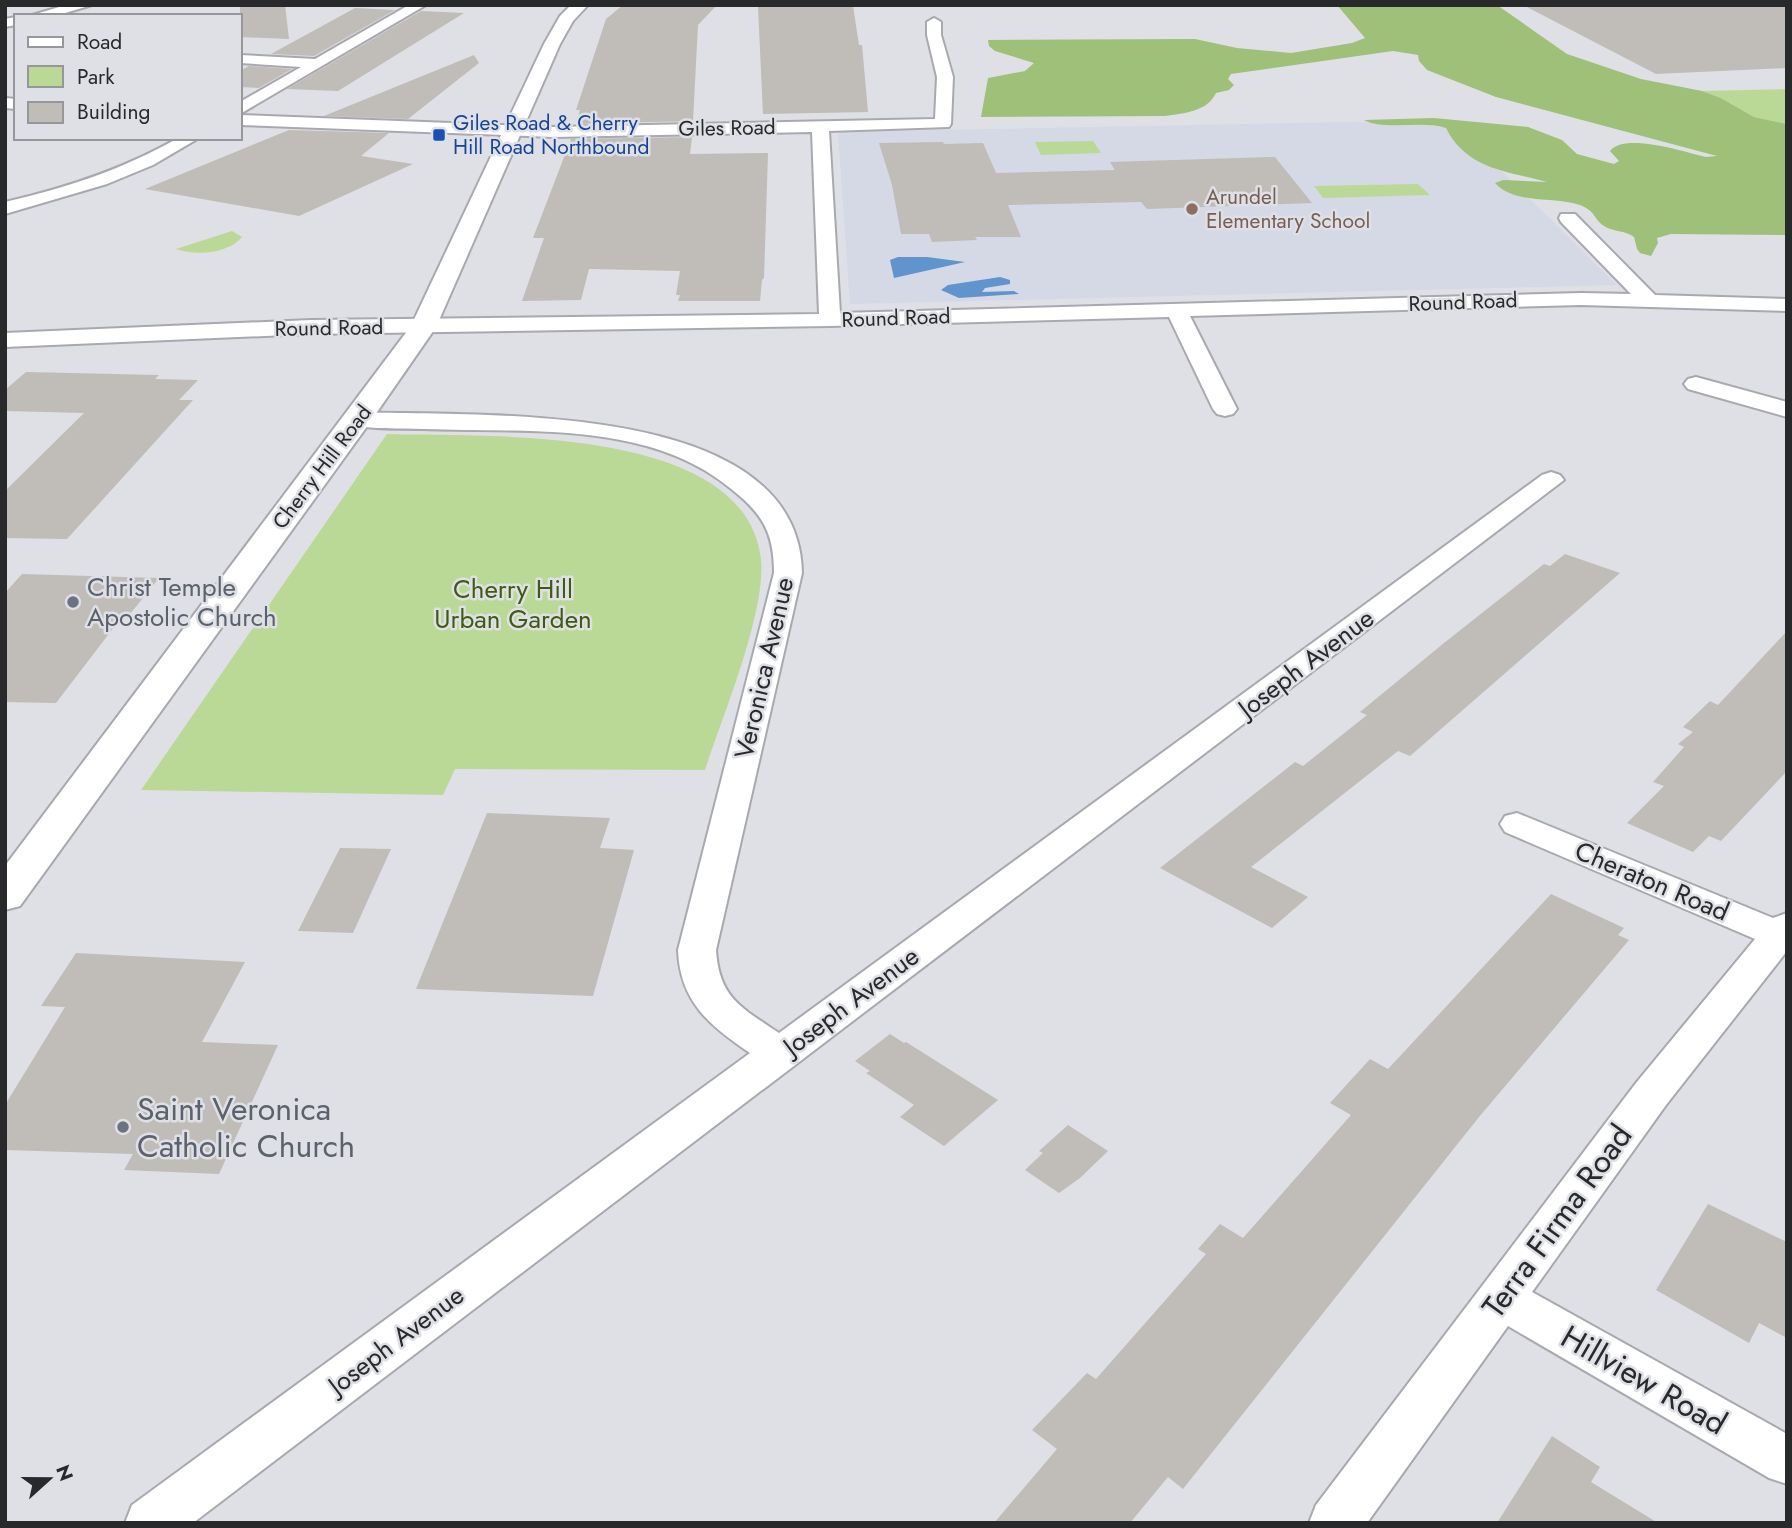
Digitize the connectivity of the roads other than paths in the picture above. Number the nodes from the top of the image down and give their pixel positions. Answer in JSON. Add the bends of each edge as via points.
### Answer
{"nodes":[{"id":1,"x":85,"y":5,"type":"edge"},
{"id":2,"x":419,"y":5,"type":"edge"},
{"id":3,"x":580,"y":5,"type":"edge"},
{"id":4,"x":45,"y":14,"type":"edge"},
{"id":5,"x":934,"y":22,"type":"dead end"},
{"id":6,"x":242,"y":59,"type":"edge"},
{"id":7,"x":318,"y":64,"type":"junction"},
{"id":8,"x":242,"y":108,"type":"edge"},
{"id":9,"x":242,"y":120,"type":"edge"},
{"id":10,"x":820,"y":127,"type":"junction"},
{"id":11,"x":514,"y":132,"type":"junction"},
{"id":12,"x":187,"y":140,"type":"edge"},
{"id":13,"x":5,"y":208,"type":"edge"},
{"id":14,"x":1568,"y":218,"type":"dead end"},
{"id":15,"x":1648,"y":300,"type":"junction"},
{"id":16,"x":1787,"y":305,"type":"edge"},
{"id":17,"x":1175,"y":310,"type":"junction"},
{"id":18,"x":831,"y":320,"type":"junction"},
{"id":19,"x":423,"y":327,"type":"junction"},
{"id":20,"x":5,"y":340,"type":"edge"},
{"id":21,"x":1696,"y":384,"type":"dead end"},
{"id":22,"x":1225,"y":410,"type":"dead end"},
{"id":23,"x":1787,"y":410,"type":"edge"},
{"id":24,"x":358,"y":419,"type":"junction"},
{"id":25,"x":1551,"y":480,"type":"dead end"},
{"id":26,"x":1517,"y":824,"type":"dead end"},
{"id":27,"x":5,"y":896,"type":"edge"},
{"id":28,"x":1784,"y":932,"type":"edge"},
{"id":29,"x":780,"y":1054,"type":"junction"},
{"id":30,"x":1500,"y":1298,"type":"junction"},
{"id":31,"x":1787,"y":1461,"type":"edge"},
{"id":32,"x":151,"y":1523,"type":"edge"},
{"id":33,"x":1335,"y":1523,"type":"edge"}],
"edges":[{"from":1,"to":4,"type":"street"},
{"from":2,"to":7,"type":"street"},
{"from":3,"to":11,"type":"street","name":"Cherry Hill Road","via":[[551,44]]},
{"from":5,"to":10,"type":"street","name":"Giles Road","via":[[945,77],[943,124]]},
{"from":6,"to":7,"type":"street"},
{"from":7,"to":8,"type":"street"},
{"from":9,"to":11,"type":"street","name":"Giles Road"},
{"from":10,"to":11,"type":"street","name":"Giles Road"},
{"from":10,"to":18,"type":"street"},
{"from":11,"to":19,"type":"street","name":"Cherry Hill Road"},
{"from":12,"to":13,"type":"street","via":[[125,173]]},
{"from":14,"to":15,"type":"street"},
{"from":15,"to":16,"type":"street","name":"Round Road"},
{"from":15,"to":17,"type":"street","name":"Round Road"},
{"from":17,"to":18,"type":"street","name":"Round Road"},
{"from":17,"to":22,"type":"street"},
{"from":18,"to":19,"type":"street","name":"Round Road"},
{"from":19,"to":20,"type":"street","name":"Round Road","via":[[299,327]]},
{"from":19,"to":24,"type":"street","name":"Cherry Hill Road"},
{"from":21,"to":23,"type":"street"},
{"from":24,"to":27,"type":"street","name":"Cherry Hill Road"},
{"from":24,"to":29,"type":"street","name":"Veronica Avenue","via":[[578,428],[657,442],[721,468],[763,503],[778,524],[787,546],[788,573],[697,950],[696,970],[703,991],[716,1007]]},
{"from":25,"to":29,"type":"street","name":"Joseph Avenue"},
{"from":26,"to":28,"type":"street","name":"Cheraton Road"},
{"from":28,"to":30,"type":"street","name":"Terra Firma Road","via":[[1651,1094]]},
{"from":29,"to":32,"type":"street","name":"Joseph Avenue"},
{"from":30,"to":31,"type":"street","name":"Hillview Road"},
{"from":30,"to":33,"type":"street","name":"Terra Firma Road"}]}
